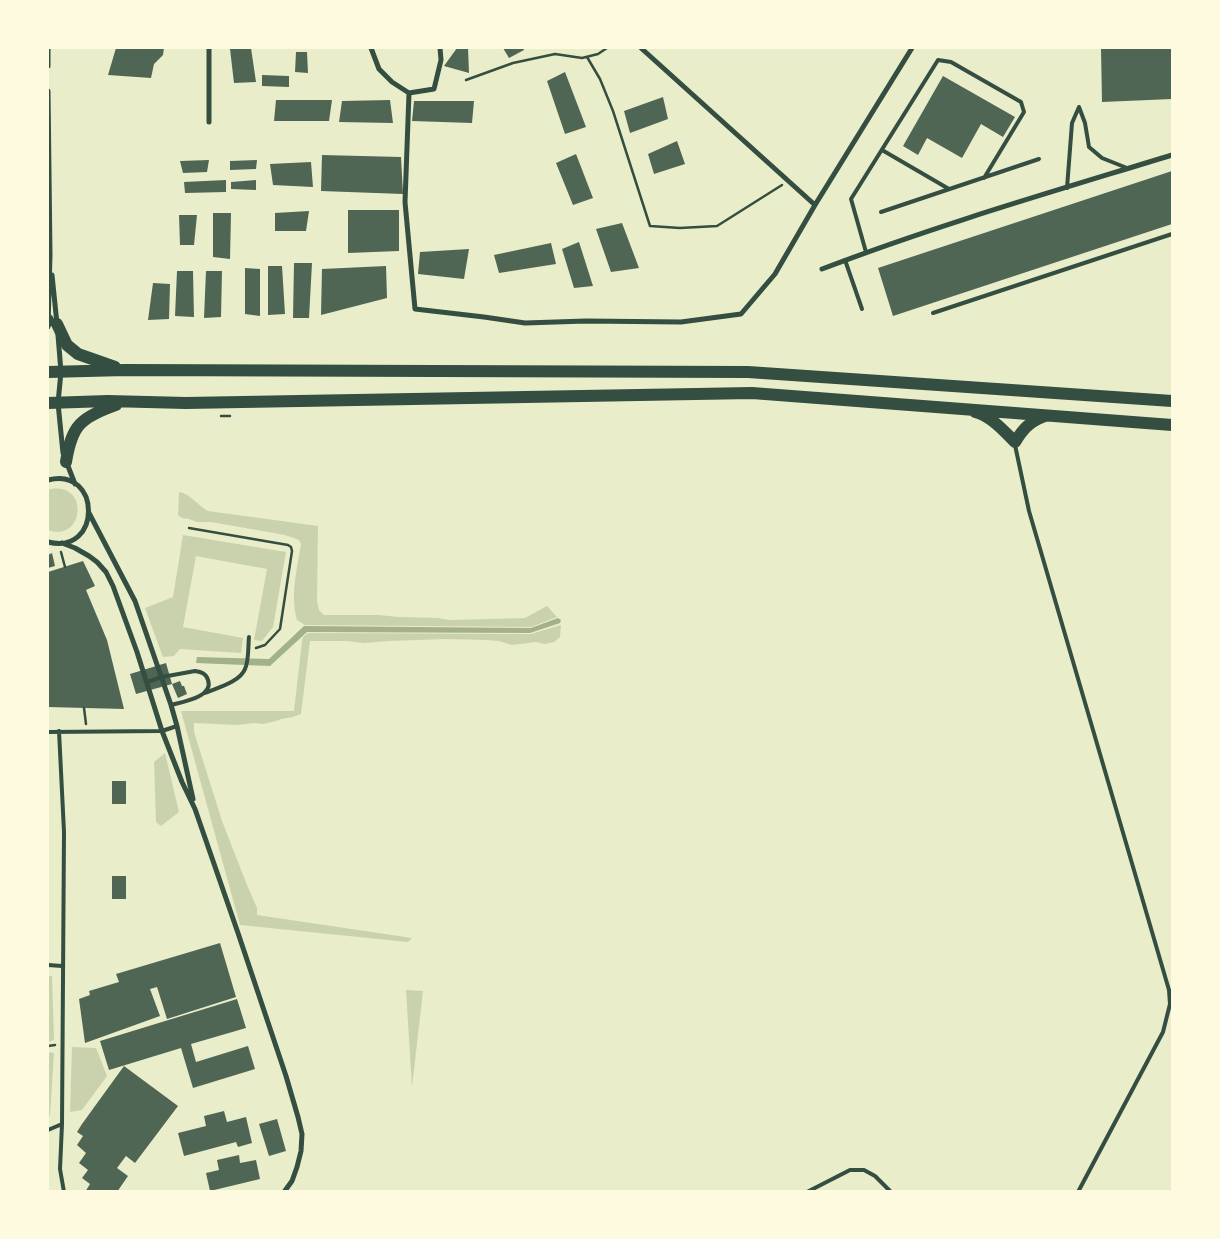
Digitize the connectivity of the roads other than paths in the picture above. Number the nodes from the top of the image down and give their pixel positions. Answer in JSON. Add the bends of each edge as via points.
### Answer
{"nodes":[{"id":1,"x":48,"y":48,"type":"edge"},
{"id":2,"x":209,"y":48,"type":"edge"},
{"id":3,"x":371,"y":48,"type":"edge"},
{"id":4,"x":440,"y":48,"type":"edge"},
{"id":5,"x":641,"y":48,"type":"edge"},
{"id":6,"x":912,"y":48,"type":"edge"},
{"id":7,"x":48,"y":66,"type":"edge"},
{"id":8,"x":48,"y":91,"type":"edge"},
{"id":9,"x":408,"y":93,"type":"junction"},
{"id":10,"x":209,"y":122,"type":"dead end"},
{"id":11,"x":882,"y":150,"type":"junction"},
{"id":12,"x":1172,"y":155,"type":"edge"},
{"id":13,"x":1040,"y":159,"type":"dead end"},
{"id":14,"x":1128,"y":168,"type":"junction"},
{"id":15,"x":984,"y":178,"type":"junction"},
{"id":16,"x":48,"y":179,"type":"edge"},
{"id":17,"x":1066,"y":188,"type":"junction"},
{"id":18,"x":950,"y":189,"type":"junction"},
{"id":19,"x":815,"y":205,"type":"junction"},
{"id":20,"x":881,"y":212,"type":"dead end"},
{"id":21,"x":1172,"y":234,"type":"edge"},
{"id":22,"x":866,"y":252,"type":"junction"},
{"id":23,"x":845,"y":260,"type":"junction"},
{"id":24,"x":822,"y":269,"type":"dead end"},
{"id":25,"x":50,"y":300,"type":"edge"},
{"id":26,"x":862,"y":309,"type":"dead end"},
{"id":27,"x":933,"y":313,"type":"dead end"},
{"id":28,"x":50,"y":323,"type":"edge"},
{"id":29,"x":125,"y":370,"type":"junction"},
{"id":30,"x":48,"y":372,"type":"edge"},
{"id":31,"x":61,"y":372,"type":"junction"},
{"id":32,"x":1172,"y":401,"type":"edge"},
{"id":33,"x":125,"y":402,"type":"junction"},
{"id":34,"x":53,"y":403,"type":"edge"},
{"id":35,"x":960,"y":409,"type":"junction"},
{"id":36,"x":1048,"y":416,"type":"junction"},
{"id":37,"x":1172,"y":425,"type":"edge"},
{"id":38,"x":1015,"y":442,"type":"junction"},
{"id":39,"x":66,"y":462,"type":"junction"},
{"id":40,"x":48,"y":480,"type":"edge"},
{"id":41,"x":75,"y":484,"type":"junction"},
{"id":42,"x":89,"y":513,"type":"junction"},
{"id":43,"x":48,"y":542,"type":"edge"},
{"id":44,"x":62,"y":543,"type":"junction"},
{"id":45,"x":249,"y":638,"type":"dead end"},
{"id":46,"x":162,"y":677,"type":"junction"},
{"id":47,"x":147,"y":682,"type":"junction"},
{"id":48,"x":203,"y":694,"type":"junction"},
{"id":49,"x":171,"y":705,"type":"junction"},
{"id":50,"x":177,"y":726,"type":"junction"},
{"id":51,"x":59,"y":731,"type":"junction"},
{"id":52,"x":162,"y":731,"type":"junction"},
{"id":53,"x":48,"y":732,"type":"edge"},
{"id":54,"x":195,"y":809,"type":"junction"},
{"id":55,"x":48,"y":965,"type":"edge"},
{"id":56,"x":62,"y":966,"type":"junction"},
{"id":57,"x":62,"y":1124,"type":"junction"},
{"id":58,"x":48,"y":1130,"type":"edge"},
{"id":59,"x":64,"y":1192,"type":"edge"},
{"id":60,"x":284,"y":1192,"type":"edge"},
{"id":61,"x":807,"y":1192,"type":"edge"},
{"id":62,"x":891,"y":1192,"type":"edge"},
{"id":63,"x":1078,"y":1192,"type":"edge"}],
"edges":[{"from":1,"to":7,"type":"street"},
{"from":2,"to":10,"type":"street"},
{"from":3,"to":9,"type":"street","via":[[379,69]]},
{"from":4,"to":9,"type":"street","via":[[434,89]]},
{"from":5,"to":19,"type":"street"},
{"from":6,"to":19,"type":"street"},
{"from":8,"to":16,"type":"street"},
{"from":9,"to":19,"type":"street","via":[[405,202],[415,309],[525,323],[681,322],[741,314],[775,274]]},
{"from":11,"to":15,"type":"lane","via":[[938,60],[951,62],[1021,102],[1024,112]]},
{"from":11,"to":18,"type":"lane"},
{"from":11,"to":22,"type":"lane","via":[[851,199]]},
{"from":12,"to":14,"type":"street"},
{"from":13,"to":15,"type":"lane"},
{"from":14,"to":17,"type":"street"},
{"from":14,"to":17,"type":"lane","via":[[1102,158],[1090,147],[1079,107],[1072,122]]},
{"from":15,"to":18,"type":"lane"},
{"from":16,"to":25,"type":"street"},
{"from":17,"to":22,"type":"street"},
{"from":18,"to":20,"type":"lane"},
{"from":21,"to":27,"type":"lane"},
{"from":22,"to":23,"type":"street"},
{"from":23,"to":24,"type":"street"},
{"from":23,"to":26,"type":"lane"},
{"from":25,"to":28,"type":"street"},
{"from":25,"to":28,"type":"street"},
{"from":28,"to":29,"type":"highway","via":[[78,354]]},
{"from":28,"to":31,"type":"street"},
{"from":29,"to":31,"type":"highway"},
{"from":29,"to":32,"type":"highway","via":[[748,372]]},
{"from":30,"to":31,"type":"highway"},
{"from":31,"to":34,"type":"street"},
{"from":33,"to":34,"type":"highway"},
{"from":33,"to":35,"type":"highway","via":[[752,393]]},
{"from":33,"to":39,"type":"highway","via":[[96,412],[83,421],[68,445]]},
{"from":34,"to":39,"type":"street"},
{"from":35,"to":36,"type":"highway"},
{"from":35,"to":38,"type":"highway","via":[[979,413],[1001,427]]},
{"from":36,"to":37,"type":"highway"},
{"from":36,"to":38,"type":"highway","via":[[1023,429]]},
{"from":38,"to":63,"type":"lane","via":[[1029,511],[1169,990],[1170,1004],[1164,1032]]},
{"from":39,"to":41,"type":"street"},
{"from":40,"to":41,"type":"street","via":[[62,479]]},
{"from":41,"to":42,"type":"street","via":[[86,496]]},
{"from":42,"to":44,"type":"street","via":[[81,533]]},
{"from":42,"to":46,"type":"street","via":[[136,601]]},
{"from":43,"to":44,"type":"street"},
{"from":44,"to":47,"type":"street","via":[[89,556],[106,572]]},
{"from":45,"to":48,"type":"lane","via":[[246,667],[239,678]]},
{"from":46,"to":47,"type":"lane"},
{"from":46,"to":48,"type":"lane","via":[[200,672],[208,682]]},
{"from":46,"to":49,"type":"street"},
{"from":47,"to":52,"type":"street"},
{"from":48,"to":49,"type":"lane"},
{"from":49,"to":50,"type":"street"},
{"from":50,"to":52,"type":"lane"},
{"from":50,"to":54,"type":"street"},
{"from":51,"to":52,"type":"lane"},
{"from":51,"to":53,"type":"lane"},
{"from":51,"to":56,"type":"lane","via":[[64,832]]},
{"from":52,"to":54,"type":"street"},
{"from":54,"to":60,"type":"street","via":[[286,1076],[302,1134],[299,1159],[292,1181]]},
{"from":55,"to":56,"type":"lane"},
{"from":56,"to":57,"type":"lane"},
{"from":57,"to":58,"type":"lane"},
{"from":57,"to":59,"type":"lane","via":[[60,1168]]},
{"from":61,"to":62,"type":"lane","via":[[850,1170],[864,1170]]}]}
